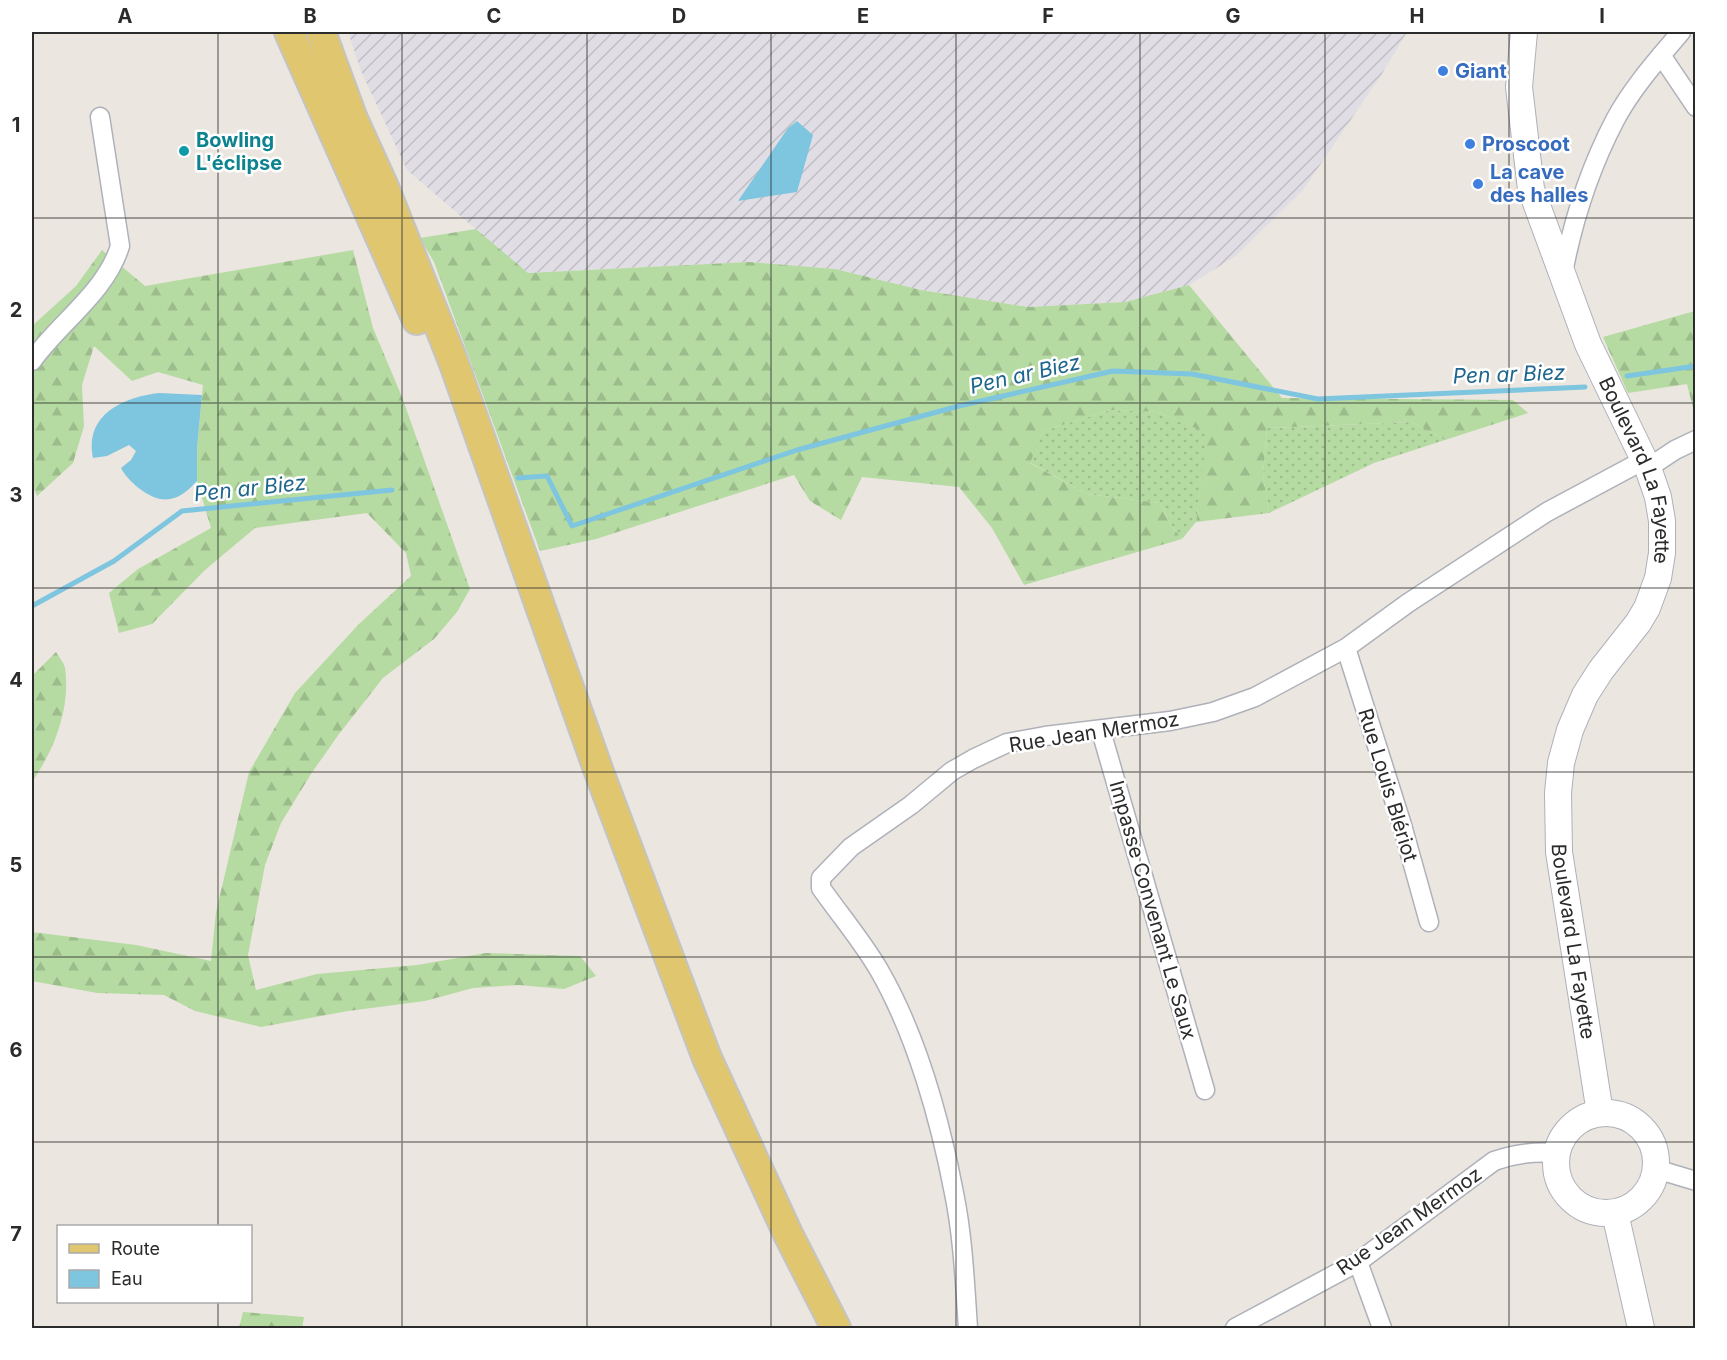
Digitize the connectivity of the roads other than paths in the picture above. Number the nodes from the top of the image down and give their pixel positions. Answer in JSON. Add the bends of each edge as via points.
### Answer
{"nodes":[{"id":1,"x":289,"y":32,"type":"edge"},
{"id":2,"x":321,"y":32,"type":"edge"},
{"id":3,"x":1524,"y":32,"type":"edge"},
{"id":4,"x":1682,"y":32,"type":"edge"},
{"id":5,"x":1661,"y":55,"type":"junction"},
{"id":6,"x":1695,"y":107,"type":"edge"},
{"id":7,"x":100,"y":117,"type":"dead end"},
{"id":8,"x":1562,"y":274,"type":"junction"},
{"id":9,"x":32,"y":361,"type":"edge"},
{"id":10,"x":1695,"y":440,"type":"edge"},
{"id":11,"x":1646,"y":464,"type":"junction"},
{"id":12,"x":504,"y":507,"type":"junction"},
{"id":13,"x":1346,"y":648,"type":"junction"},
{"id":14,"x":1101,"y":731,"type":"junction"},
{"id":15,"x":1429,"y":922,"type":"dead end"},
{"id":16,"x":1205,"y":1090,"type":"dead end"},
{"id":17,"x":1600,"y":1113,"type":"junction"},
{"id":18,"x":1556,"y":1153,"type":"junction"},
{"id":19,"x":1656,"y":1169,"type":"junction"},
{"id":20,"x":1695,"y":1181,"type":"edge"},
{"id":21,"x":1615,"y":1213,"type":"junction"},
{"id":22,"x":1358,"y":1262,"type":"junction"},
{"id":23,"x":836,"y":1329,"type":"edge"},
{"id":24,"x":969,"y":1329,"type":"edge"},
{"id":25,"x":1235,"y":1329,"type":"edge"},
{"id":26,"x":1382,"y":1329,"type":"edge"},
{"id":27,"x":1641,"y":1329,"type":"edge"}],
"edges":[{"from":1,"to":12,"type":"main road"},
{"from":2,"to":12,"type":"main road","via":[[453,361]]},
{"from":3,"to":8,"type":"main road","name":"Boulevard La Fayette","via":[[1519,87],[1531,189]]},
{"from":4,"to":5,"type":"street"},
{"from":5,"to":6,"type":"street"},
{"from":5,"to":8,"type":"street","via":[[1615,119],[1590,174]]},
{"from":7,"to":9,"type":"street","via":[[120,246],[114,265]]},
{"from":8,"to":11,"type":"main road","name":"Boulevard La Fayette","via":[[1588,344]]},
{"from":10,"to":11,"type":"street","name":"Rue Jean Mermoz"},
{"from":11,"to":13,"type":"street","name":"Rue Jean Mermoz","via":[[1547,512]]},
{"from":11,"to":17,"type":"main road","name":"Boulevard La Fayette","via":[[1662,521],[1658,578],[1638,623],[1585,695],[1570,730],[1558,793],[1559,852]]},
{"from":12,"to":23,"type":"main road","via":[[707,1058]]},
{"from":13,"to":14,"type":"street","name":"Rue Jean Mermoz","via":[[1255,697],[1213,712]]},
{"from":13,"to":15,"type":"street","name":"Rue Louis Blériot"},
{"from":14,"to":16,"type":"street","name":"Impasse Convenant Le Saux"},
{"from":14,"to":24,"type":"street","name":"Rue Jean Mermoz","via":[[1007,743],[973,759],[851,847],[820,878],[822,888],[879,970],[908,1031],[930,1094],[955,1194]]},
{"from":17,"to":18,"type":"main road","via":[[1580,1120],[1564,1134]]},
{"from":17,"to":19,"type":"main road","via":[[1632,1120],[1645,1131],[1653,1145]]},
{"from":18,"to":21,"type":"main road","via":[[1560,1185],[1570,1199],[1599,1213]]},
{"from":18,"to":22,"type":"street","name":"Rue Jean Mermoz","via":[[1510,1155],[1494,1161]]},
{"from":19,"to":20,"type":"street"},
{"from":19,"to":21,"type":"main road","via":[[1645,1195]]},
{"from":21,"to":27,"type":"main road"},
{"from":22,"to":25,"type":"street","name":"Rue Jean Mermoz"},
{"from":22,"to":26,"type":"street"}]}
